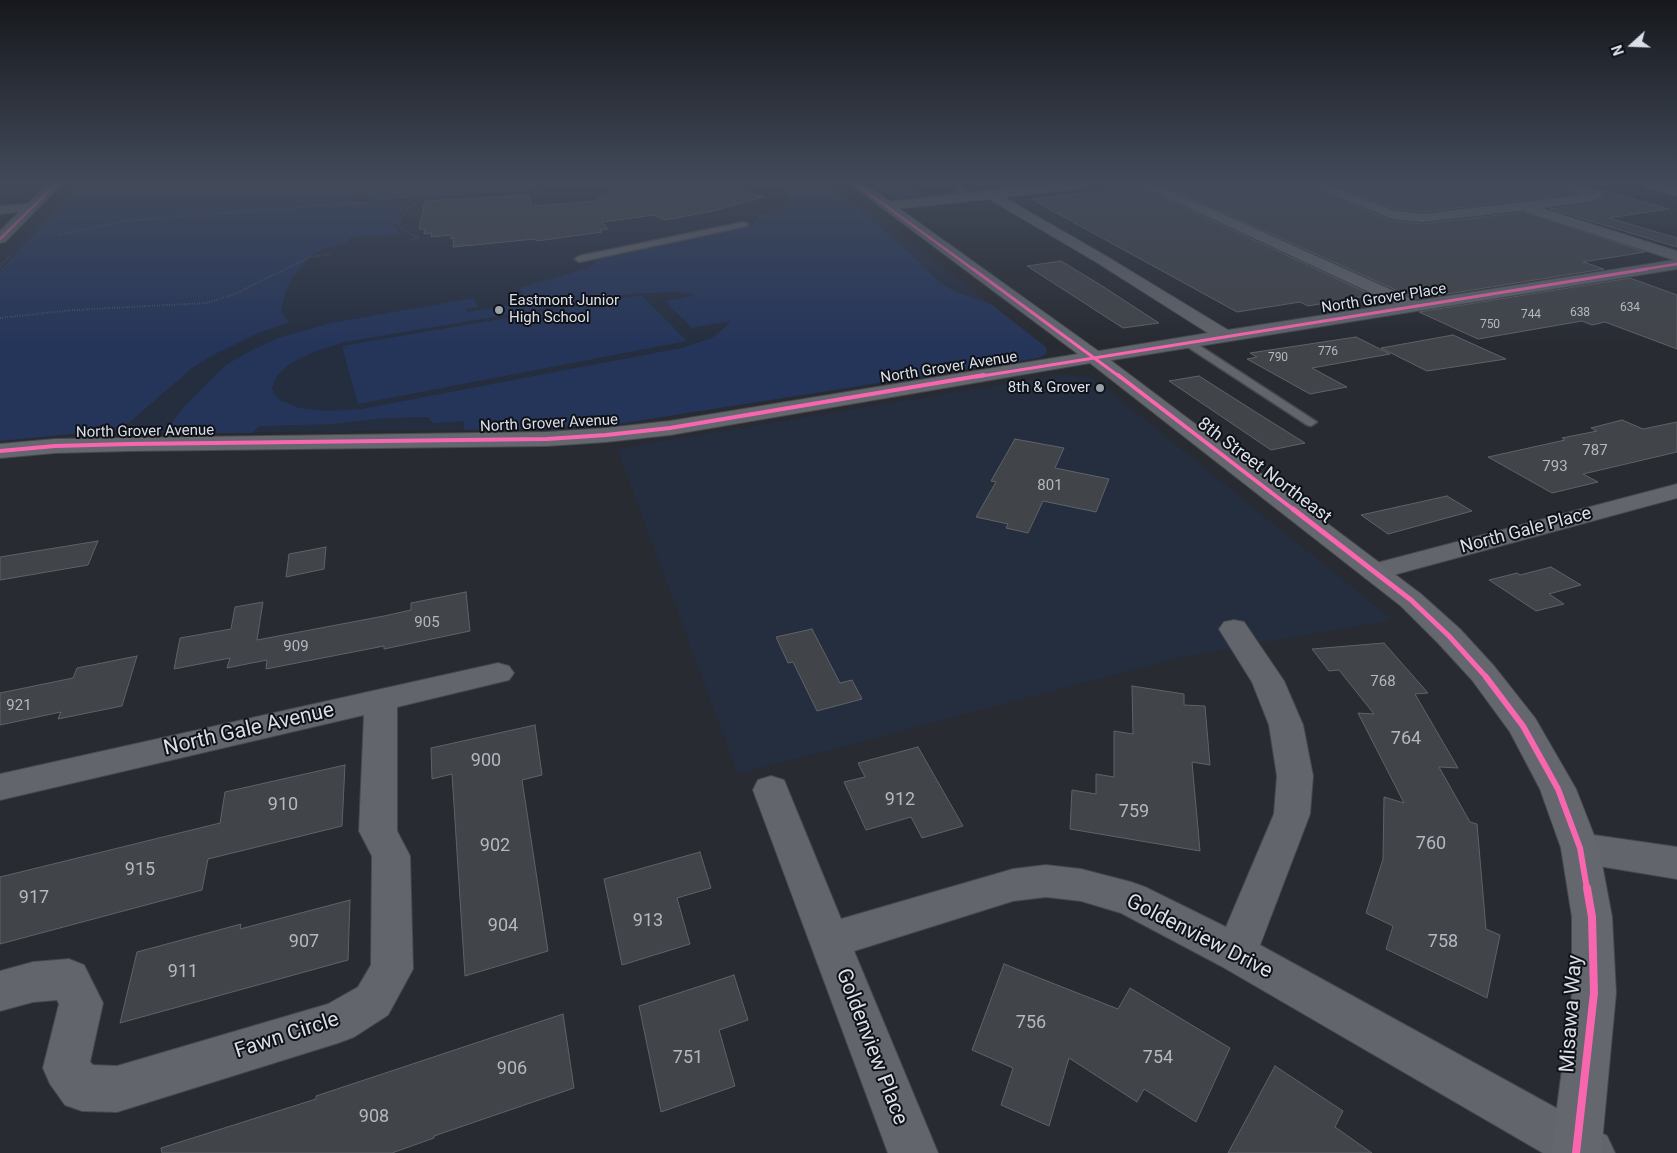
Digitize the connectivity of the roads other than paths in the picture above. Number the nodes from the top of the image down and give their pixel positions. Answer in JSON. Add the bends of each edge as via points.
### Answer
{"nodes":[{"id":1,"x":679,"y":238,"type":"edge"},
{"id":2,"x":930,"y":238,"type":"edge"},
{"id":3,"x":1065,"y":238,"type":"edge"},
{"id":4,"x":1263,"y":238,"type":"edge"},
{"id":5,"x":1621,"y":238,"type":"edge"},
{"id":6,"x":1677,"y":256,"type":"edge"},
{"id":7,"x":579,"y":259,"type":"dead end"},
{"id":8,"x":1677,"y":264,"type":"edge"},
{"id":9,"x":1416,"y":307,"type":"junction"},
{"id":10,"x":1225,"y":336,"type":"junction"},
{"id":11,"x":1188,"y":342,"type":"junction"},
{"id":12,"x":1094,"y":357,"type":"junction"},
{"id":13,"x":1311,"y":422,"type":"dead end"},
{"id":14,"x":0,"y":451,"type":"edge"},
{"id":15,"x":1677,"y":491,"type":"edge"},
{"id":16,"x":1375,"y":572,"type":"junction"},
{"id":17,"x":1234,"y":629,"type":"dead end"},
{"id":18,"x":498,"y":673,"type":"dead end"},
{"id":19,"x":381,"y":700,"type":"junction"},
{"id":20,"x":0,"y":787,"type":"edge"},
{"id":21,"x":771,"y":790,"type":"dead end"},
{"id":22,"x":1580,"y":848,"type":"junction"},
{"id":23,"x":1677,"y":863,"type":"edge"},
{"id":24,"x":830,"y":941,"type":"junction"},
{"id":25,"x":1236,"y":953,"type":"junction"},
{"id":26,"x":0,"y":991,"type":"edge"},
{"id":27,"x":1581,"y":1151,"type":"edge"},
{"id":28,"x":913,"y":1153,"type":"edge"}],
"edges":[{"from":1,"to":7,"type":"lane"},
{"from":2,"to":12,"type":"street","name":"8th Street Northeast"},
{"from":3,"to":10,"type":"street"},
{"from":4,"to":9,"type":"street"},
{"from":5,"to":6,"type":"street"},
{"from":8,"to":9,"type":"street","name":"North Grover Place"},
{"from":9,"to":10,"type":"street","name":"North Grover Place"},
{"from":10,"to":11,"type":"street","name":"North Grover Place"},
{"from":11,"to":12,"type":"street","name":"North Grover Place"},
{"from":11,"to":13,"type":"lane"},
{"from":12,"to":14,"type":"street","name":"North Grover Avenue","via":[[670,428],[606,435],[547,439],[130,444]]},
{"from":12,"to":16,"type":"street","name":"8th Street Northeast"},
{"from":15,"to":16,"type":"street","name":"North Gale Place"},
{"from":16,"to":22,"type":"street","name":"8th Street Northeast","via":[[1449,636],[1483,673],[1523,726],[1558,789]]},
{"from":17,"to":25,"type":"street","via":[[1268,681],[1286,725],[1295,776],[1292,814]]},
{"from":18,"to":19,"type":"street","name":"North Gale Avenue"},
{"from":19,"to":20,"type":"street","name":"North Gale Avenue"},
{"from":19,"to":26,"type":"street","name":"Fawn Circle","via":[[378,831],[391,856],[392,969],[373,1001],[338,1022],[116,1089],[82,1088],[66,1068],[81,1004],[69,979],[33,982]]},
{"from":21,"to":24,"type":"street"},
{"from":22,"to":23,"type":"street"},
{"from":22,"to":27,"type":"street","name":"Misawa Way","via":[[1592,917],[1594,993]]},
{"from":24,"to":25,"type":"street","name":"Goldenview Drive","via":[[1013,885],[1046,881],[1081,885],[1131,899]]},
{"from":24,"to":28,"type":"street","name":"Goldenview Place"},
{"from":25,"to":27,"type":"street","name":"Goldenview Drive"}]}
